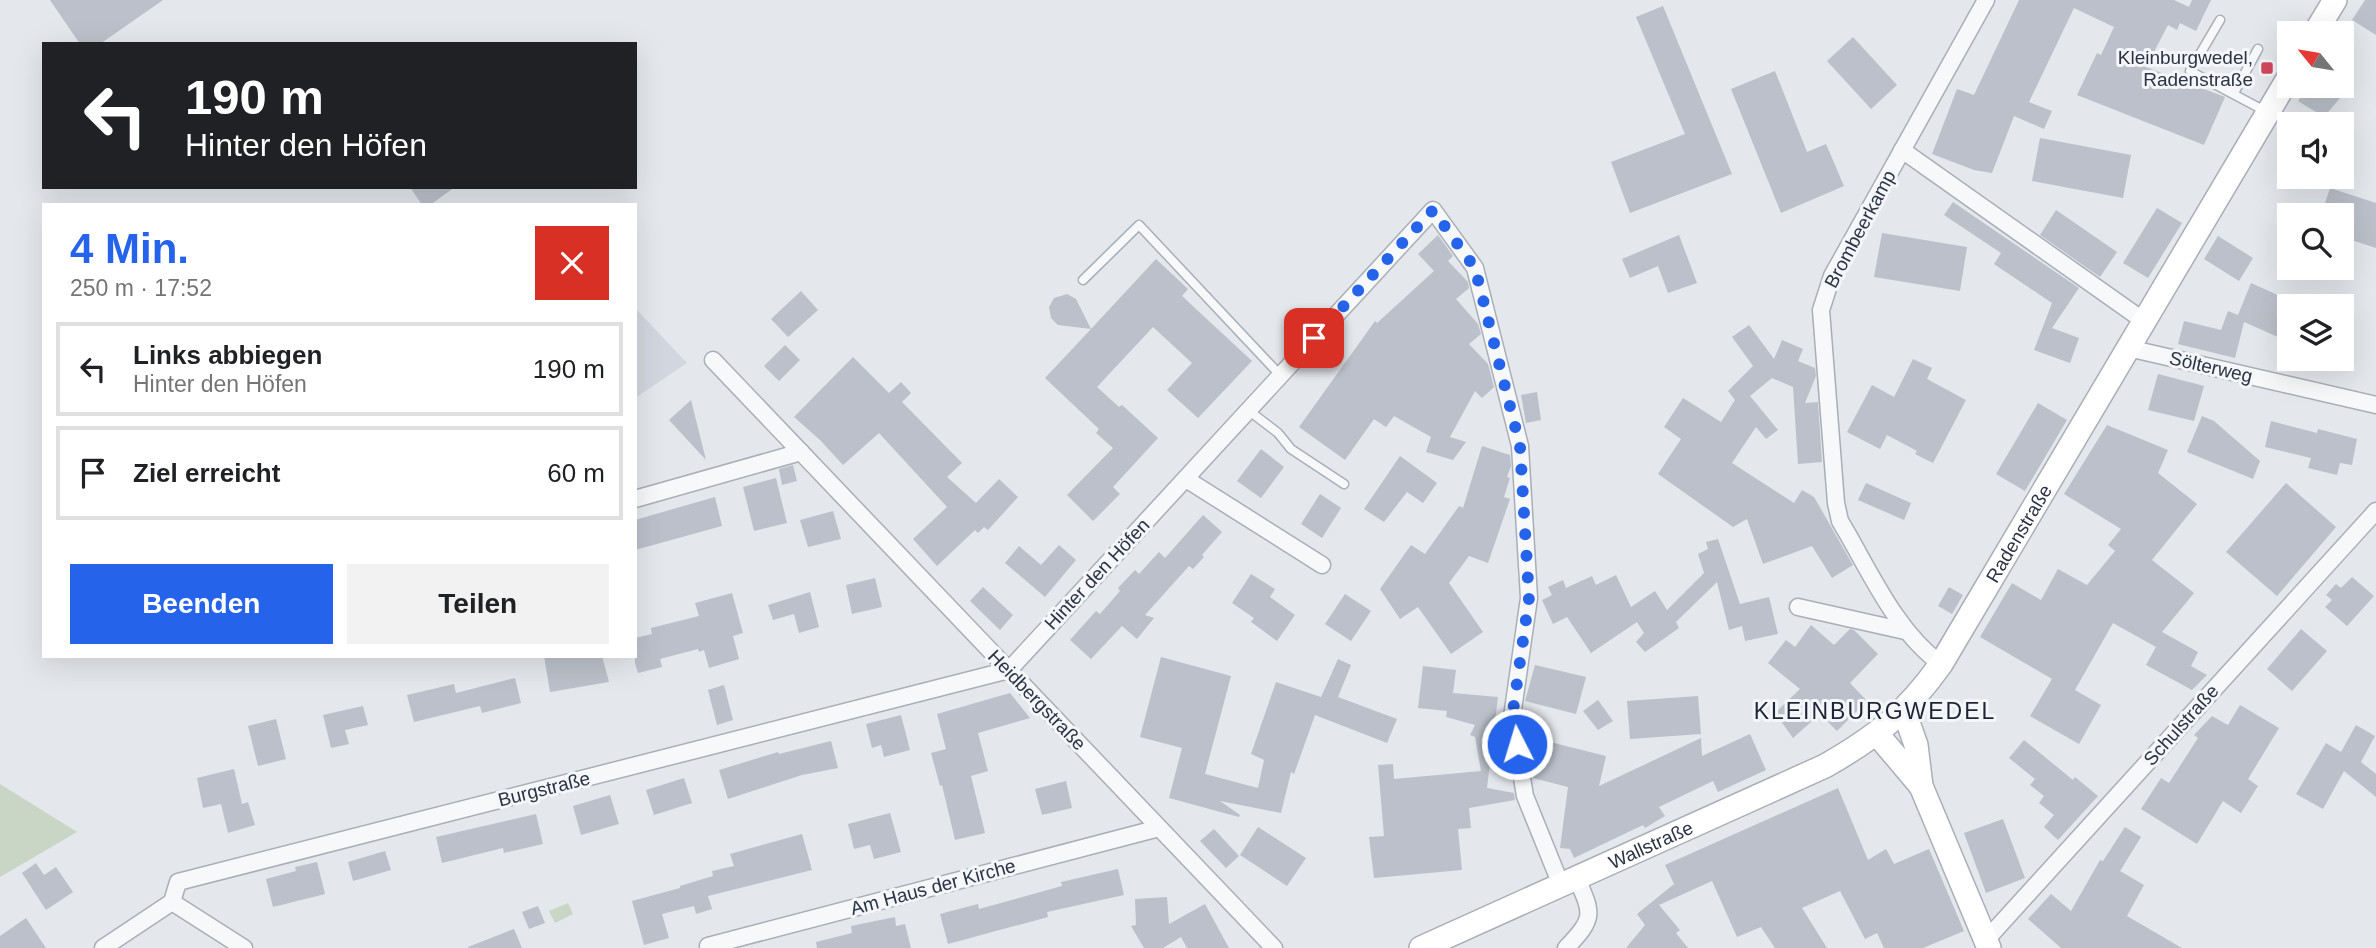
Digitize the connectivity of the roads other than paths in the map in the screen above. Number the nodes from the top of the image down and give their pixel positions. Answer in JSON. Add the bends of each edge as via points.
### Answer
{"nodes":[{"id":1,"x":1986,"y":0,"type":"edge"},
{"id":2,"x":2334,"y":0,"type":"edge"},
{"id":3,"x":2220,"y":20,"type":"dead end"},
{"id":4,"x":2322,"y":21,"type":"edge"},
{"id":5,"x":2258,"y":49,"type":"dead end"},
{"id":6,"x":2234,"y":93,"type":"junction"},
{"id":7,"x":2277,"y":98,"type":"edge"},
{"id":8,"x":2268,"y":113,"type":"junction"},
{"id":9,"x":1902,"y":150,"type":"junction"},
{"id":10,"x":1083,"y":281,"type":"dead end"},
{"id":11,"x":2144,"y":321,"type":"junction"},
{"id":12,"x":2128,"y":348,"type":"junction"},
{"id":13,"x":713,"y":360,"type":"dead end"},
{"id":14,"x":1280,"y":375,"type":"junction"},
{"id":15,"x":2376,"y":405,"type":"edge"},
{"id":16,"x":1248,"y":410,"type":"junction"},
{"id":17,"x":801,"y":452,"type":"junction"},
{"id":18,"x":1186,"y":479,"type":"junction"},
{"id":19,"x":1344,"y":484,"type":"dead end"},
{"id":20,"x":637,"y":498,"type":"edge"},
{"id":21,"x":2376,"y":511,"type":"edge"},
{"id":22,"x":1322,"y":565,"type":"dead end"},
{"id":23,"x":1798,"y":607,"type":"dead end"},
{"id":24,"x":1905,"y":631,"type":"junction"},
{"id":25,"x":1941,"y":664,"type":"junction"},
{"id":26,"x":1009,"y":670,"type":"junction"},
{"id":27,"x":1904,"y":711,"type":"junction"},
{"id":28,"x":1877,"y":734,"type":"junction"},
{"id":29,"x":1921,"y":786,"type":"junction"},
{"id":30,"x":1159,"y":828,"type":"junction"},
{"id":31,"x":1569,"y":881,"type":"junction"},
{"id":32,"x":172,"y":902,"type":"junction"},
{"id":33,"x":1988,"y":944,"type":"edge"},
{"id":34,"x":708,"y":946,"type":"edge"},
{"id":35,"x":103,"y":948,"type":"edge"},
{"id":36,"x":244,"y":948,"type":"edge"},
{"id":37,"x":1274,"y":948,"type":"edge"},
{"id":38,"x":1421,"y":948,"type":"edge"},
{"id":39,"x":1566,"y":948,"type":"edge"}],
"edges":[{"from":1,"to":9,"type":"street","name":"Brombeerkamp"},
{"from":2,"to":4,"type":"street"},
{"from":3,"to":6,"type":"lane","via":[[2190,71]]},
{"from":5,"to":6,"type":"lane"},
{"from":6,"to":8,"type":"lane"},
{"from":7,"to":8,"type":"street","name":"Radenstraße"},
{"from":8,"to":11,"type":"street","name":"Radenstraße"},
{"from":9,"to":11,"type":"street"},
{"from":9,"to":24,"type":"street","name":"Brombeerkamp","via":[[1832,276],[1821,310],[1840,522]]},
{"from":10,"to":14,"type":"lane","via":[[1139,225]]},
{"from":11,"to":12,"type":"street","name":"Radenstraße"},
{"from":12,"to":15,"type":"street","name":"Sölterweg"},
{"from":12,"to":25,"type":"street","name":"Radenstraße"},
{"from":13,"to":17,"type":"street","name":"Heidbergstraße"},
{"from":14,"to":16,"type":"street","name":"Hinter den Höfen"},
{"from":14,"to":31,"type":"street","name":"Hinter den Höfen","via":[[1433,210],[1475,268],[1520,446],[1529,598],[1512,718],[1525,796]]},
{"from":16,"to":18,"type":"street","name":"Hinter den Höfen"},
{"from":16,"to":19,"type":"lane","via":[[1292,449]]},
{"from":17,"to":20,"type":"street"},
{"from":17,"to":26,"type":"street","name":"Heidbergstraße"},
{"from":18,"to":22,"type":"street"},
{"from":18,"to":26,"type":"street","name":"Hinter den Höfen"},
{"from":21,"to":33,"type":"street","name":"Schulstraße"},
{"from":23,"to":24,"type":"street"},
{"from":24,"to":25,"type":"street","name":"Brombeerkamp"},
{"from":25,"to":27,"type":"street","name":"Radenstraße"},
{"from":26,"to":30,"type":"street","name":"Heidbergstraße"},
{"from":26,"to":32,"type":"street","name":"Burgstraße","via":[[178,883]]},
{"from":27,"to":28,"type":"street","name":"Radenstraße"},
{"from":27,"to":29,"type":"street","via":[[1916,745]]},
{"from":28,"to":29,"type":"street"},
{"from":28,"to":31,"type":"street","name":"Wallstraße","via":[[1825,766]]},
{"from":29,"to":33,"type":"street"},
{"from":30,"to":34,"type":"street","name":"Am Haus der Kirche"},
{"from":30,"to":37,"type":"street","name":"Heidbergstraße"},
{"from":31,"to":38,"type":"street","name":"Wallstraße"},
{"from":31,"to":39,"type":"street","via":[[1590,911],[1585,928]]},
{"from":32,"to":35,"type":"street","name":"Burgstraße"},
{"from":32,"to":36,"type":"street"}]}
